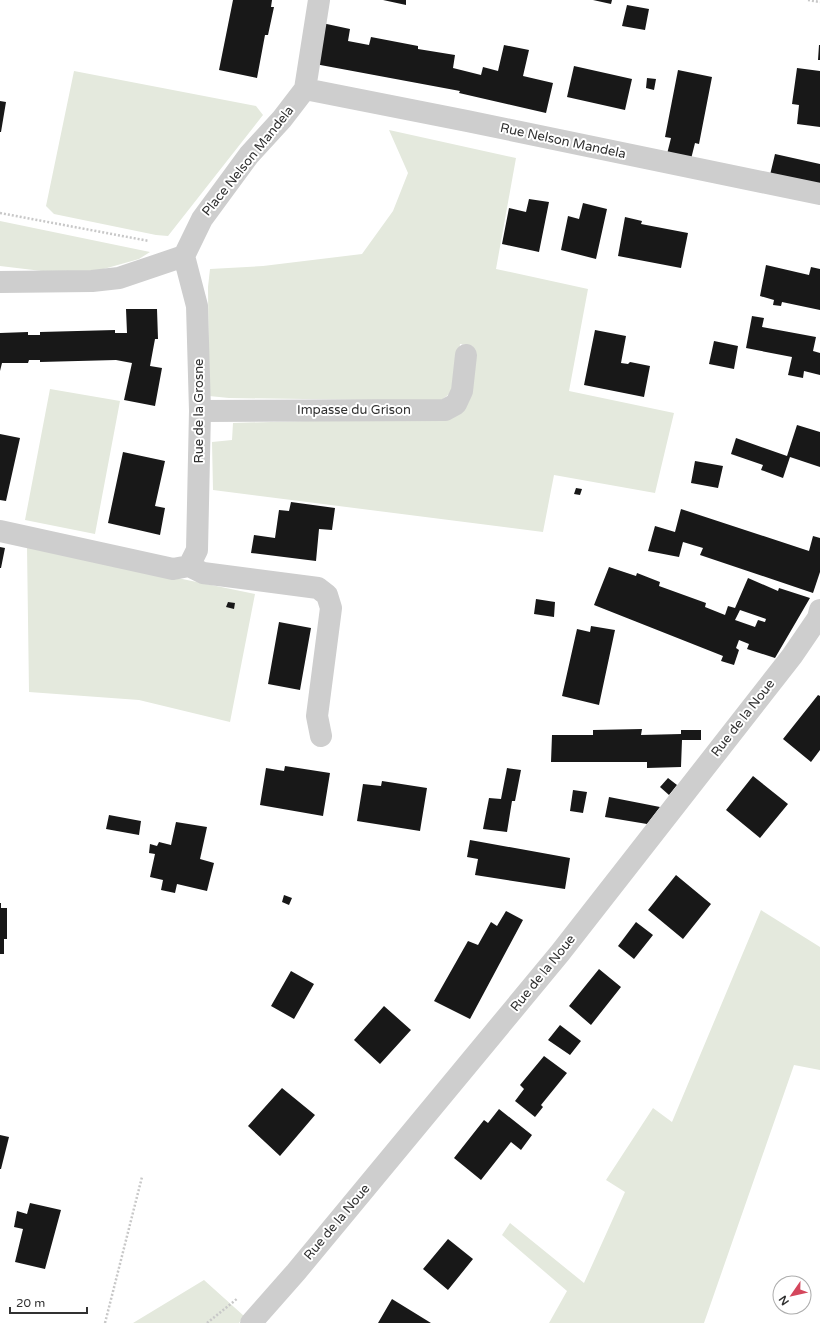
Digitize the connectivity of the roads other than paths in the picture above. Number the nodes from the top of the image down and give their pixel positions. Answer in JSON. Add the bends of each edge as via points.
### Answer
{"nodes":[{"id":1,"x":319,"y":0,"type":"edge"},
{"id":2,"x":305,"y":89,"type":"junction"},
{"id":3,"x":820,"y":194,"type":"edge"},
{"id":4,"x":184,"y":256,"type":"junction"},
{"id":5,"x":0,"y":282,"type":"edge"},
{"id":6,"x":466,"y":355,"type":"dead end"},
{"id":7,"x":200,"y":410,"type":"junction"},
{"id":8,"x":0,"y":531,"type":"edge"},
{"id":9,"x":189,"y":566,"type":"junction"},
{"id":10,"x":820,"y":610,"type":"edge"},
{"id":11,"x":321,"y":736,"type":"dead end"},
{"id":12,"x":251,"y":1323,"type":"edge"}],
"edges":[{"from":1,"to":2,"type":"street"},
{"from":2,"to":3,"type":"street","name":"Rue Nelson Mandela"},
{"from":2,"to":4,"type":"street","name":"Place Nelson Mandela","via":[[249,155],[202,219]]},
{"from":4,"to":5,"type":"street","via":[[119,278],[92,281]]},
{"from":4,"to":7,"type":"street","name":"Rue de la Grosne","via":[[197,306]]},
{"from":6,"to":7,"type":"street","name":"Impasse du Grison","via":[[462,391],[456,404],[445,410]]},
{"from":7,"to":9,"type":"street","name":"Rue de la Grosne","via":[[197,550]]},
{"from":8,"to":9,"type":"street","via":[[173,569]]},
{"from":9,"to":11,"type":"street","via":[[204,573],[318,588],[327,595],[331,608],[317,716]]},
{"from":10,"to":12,"type":"street","name":"Rue de la Noue","via":[[818,618],[792,656],[560,953]]}]}
